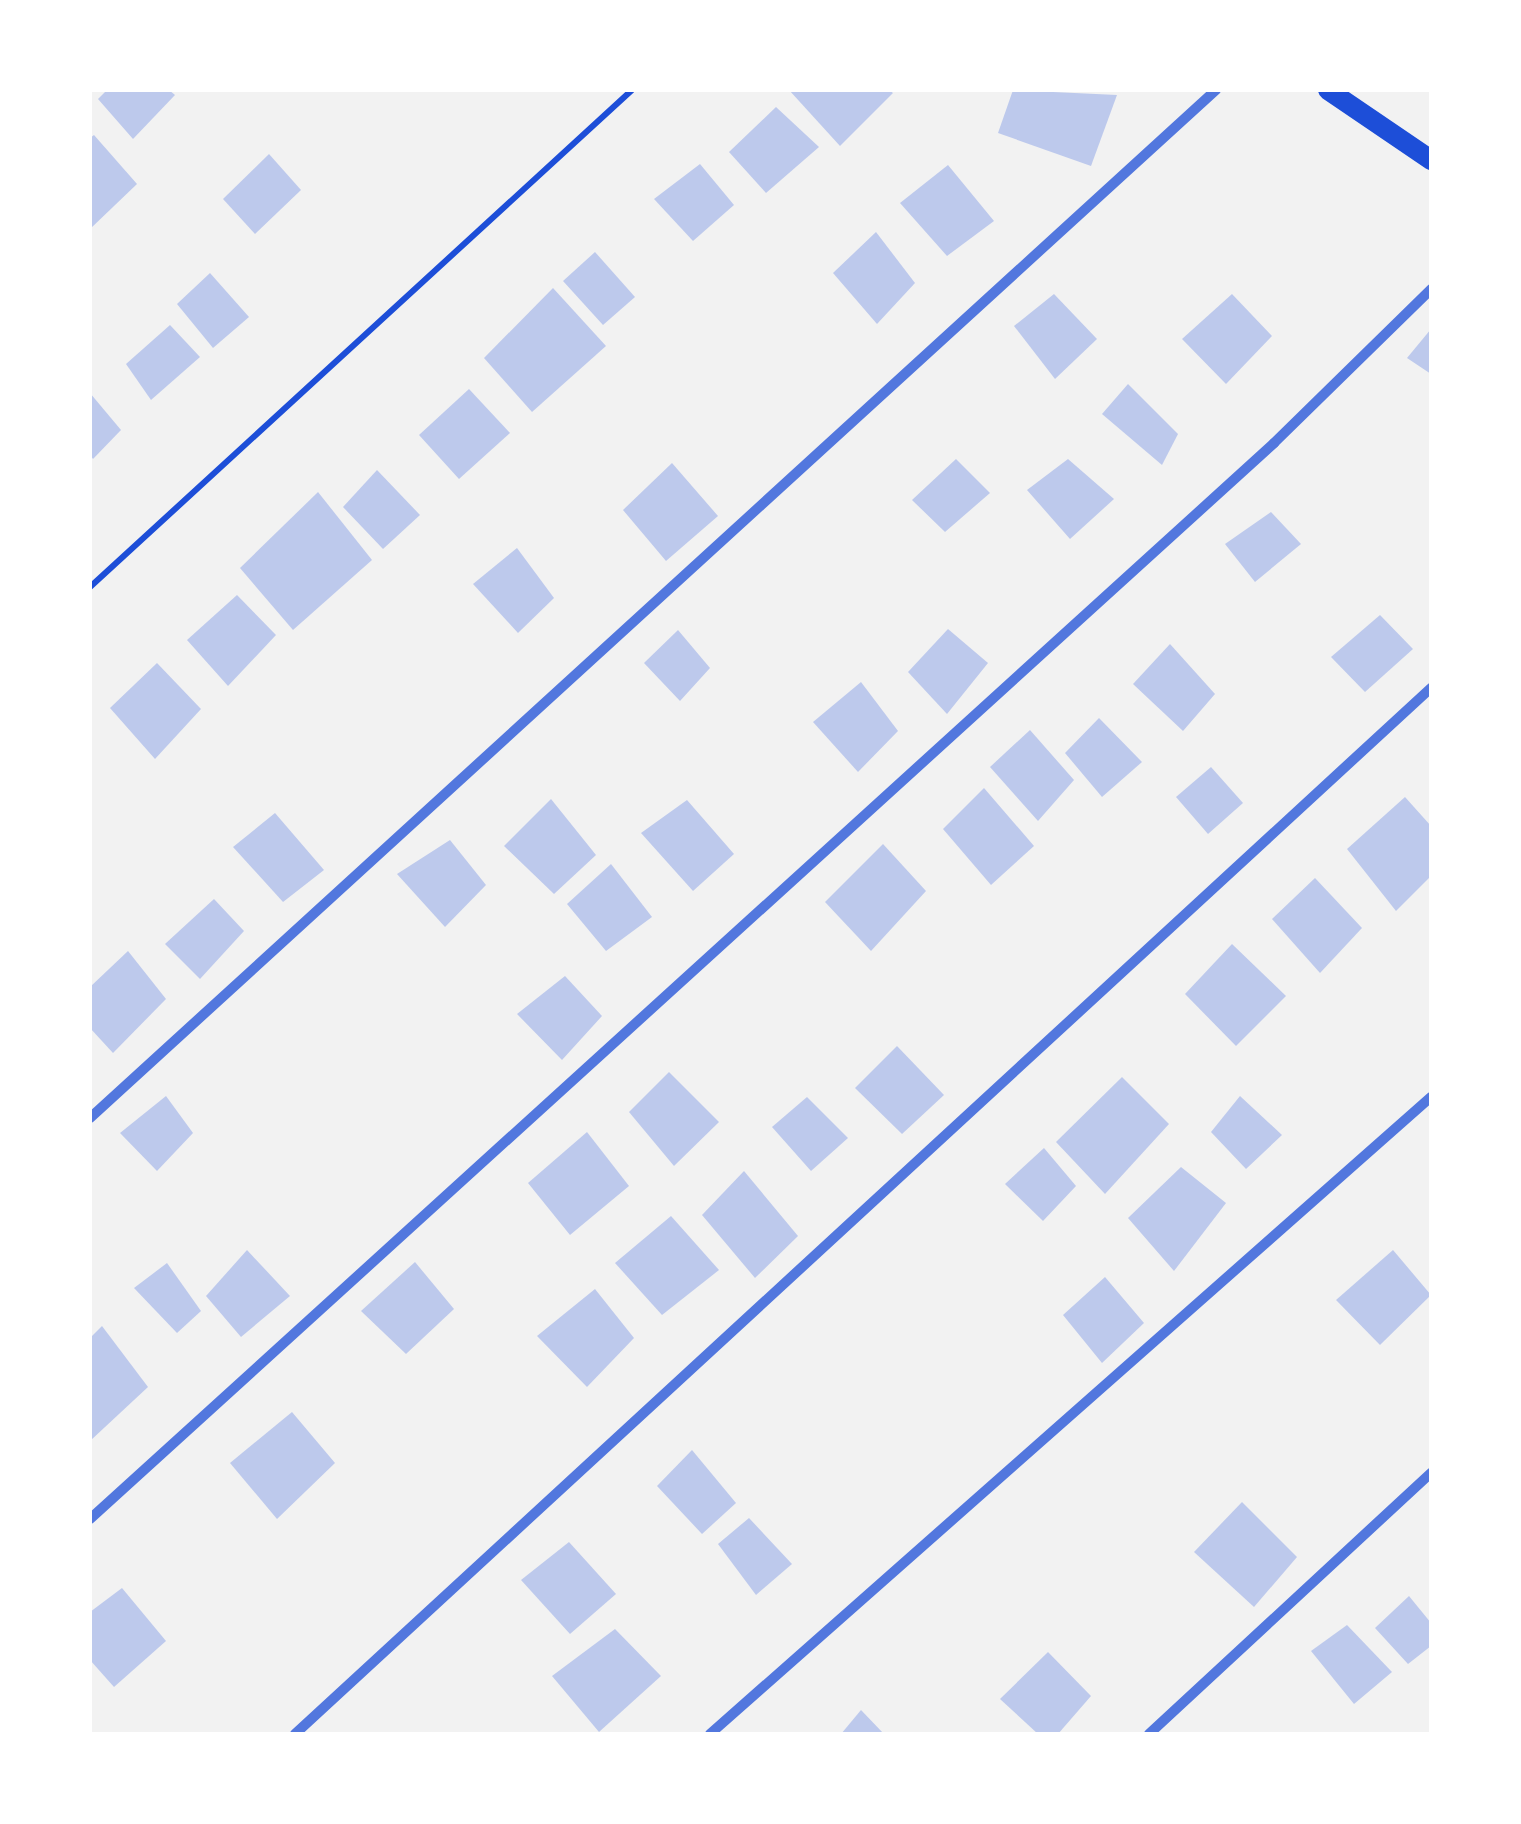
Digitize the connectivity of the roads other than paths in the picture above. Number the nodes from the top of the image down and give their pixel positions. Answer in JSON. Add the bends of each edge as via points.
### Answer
{"nodes":[{"id":1,"x":1216,"y":90,"type":"edge"},
{"id":2,"x":1328,"y":90,"type":"edge"},
{"id":3,"x":1431,"y":160,"type":"edge"},
{"id":4,"x":1431,"y":289,"type":"edge"},
{"id":5,"x":1431,"y":688,"type":"edge"},
{"id":6,"x":1431,"y":1098,"type":"edge"},
{"id":7,"x":90,"y":1118,"type":"edge"},
{"id":8,"x":1431,"y":1473,"type":"edge"},
{"id":9,"x":90,"y":1519,"type":"edge"},
{"id":10,"x":294,"y":1734,"type":"edge"},
{"id":11,"x":710,"y":1734,"type":"edge"},
{"id":12,"x":1149,"y":1734,"type":"edge"}],
"edges":[{"from":1,"to":7,"type":"street"},
{"from":2,"to":3,"type":"main road"},
{"from":4,"to":9,"type":"street","via":[[1274,443]]},
{"from":5,"to":10,"type":"street"},
{"from":6,"to":11,"type":"street"},
{"from":8,"to":12,"type":"street"}]}
